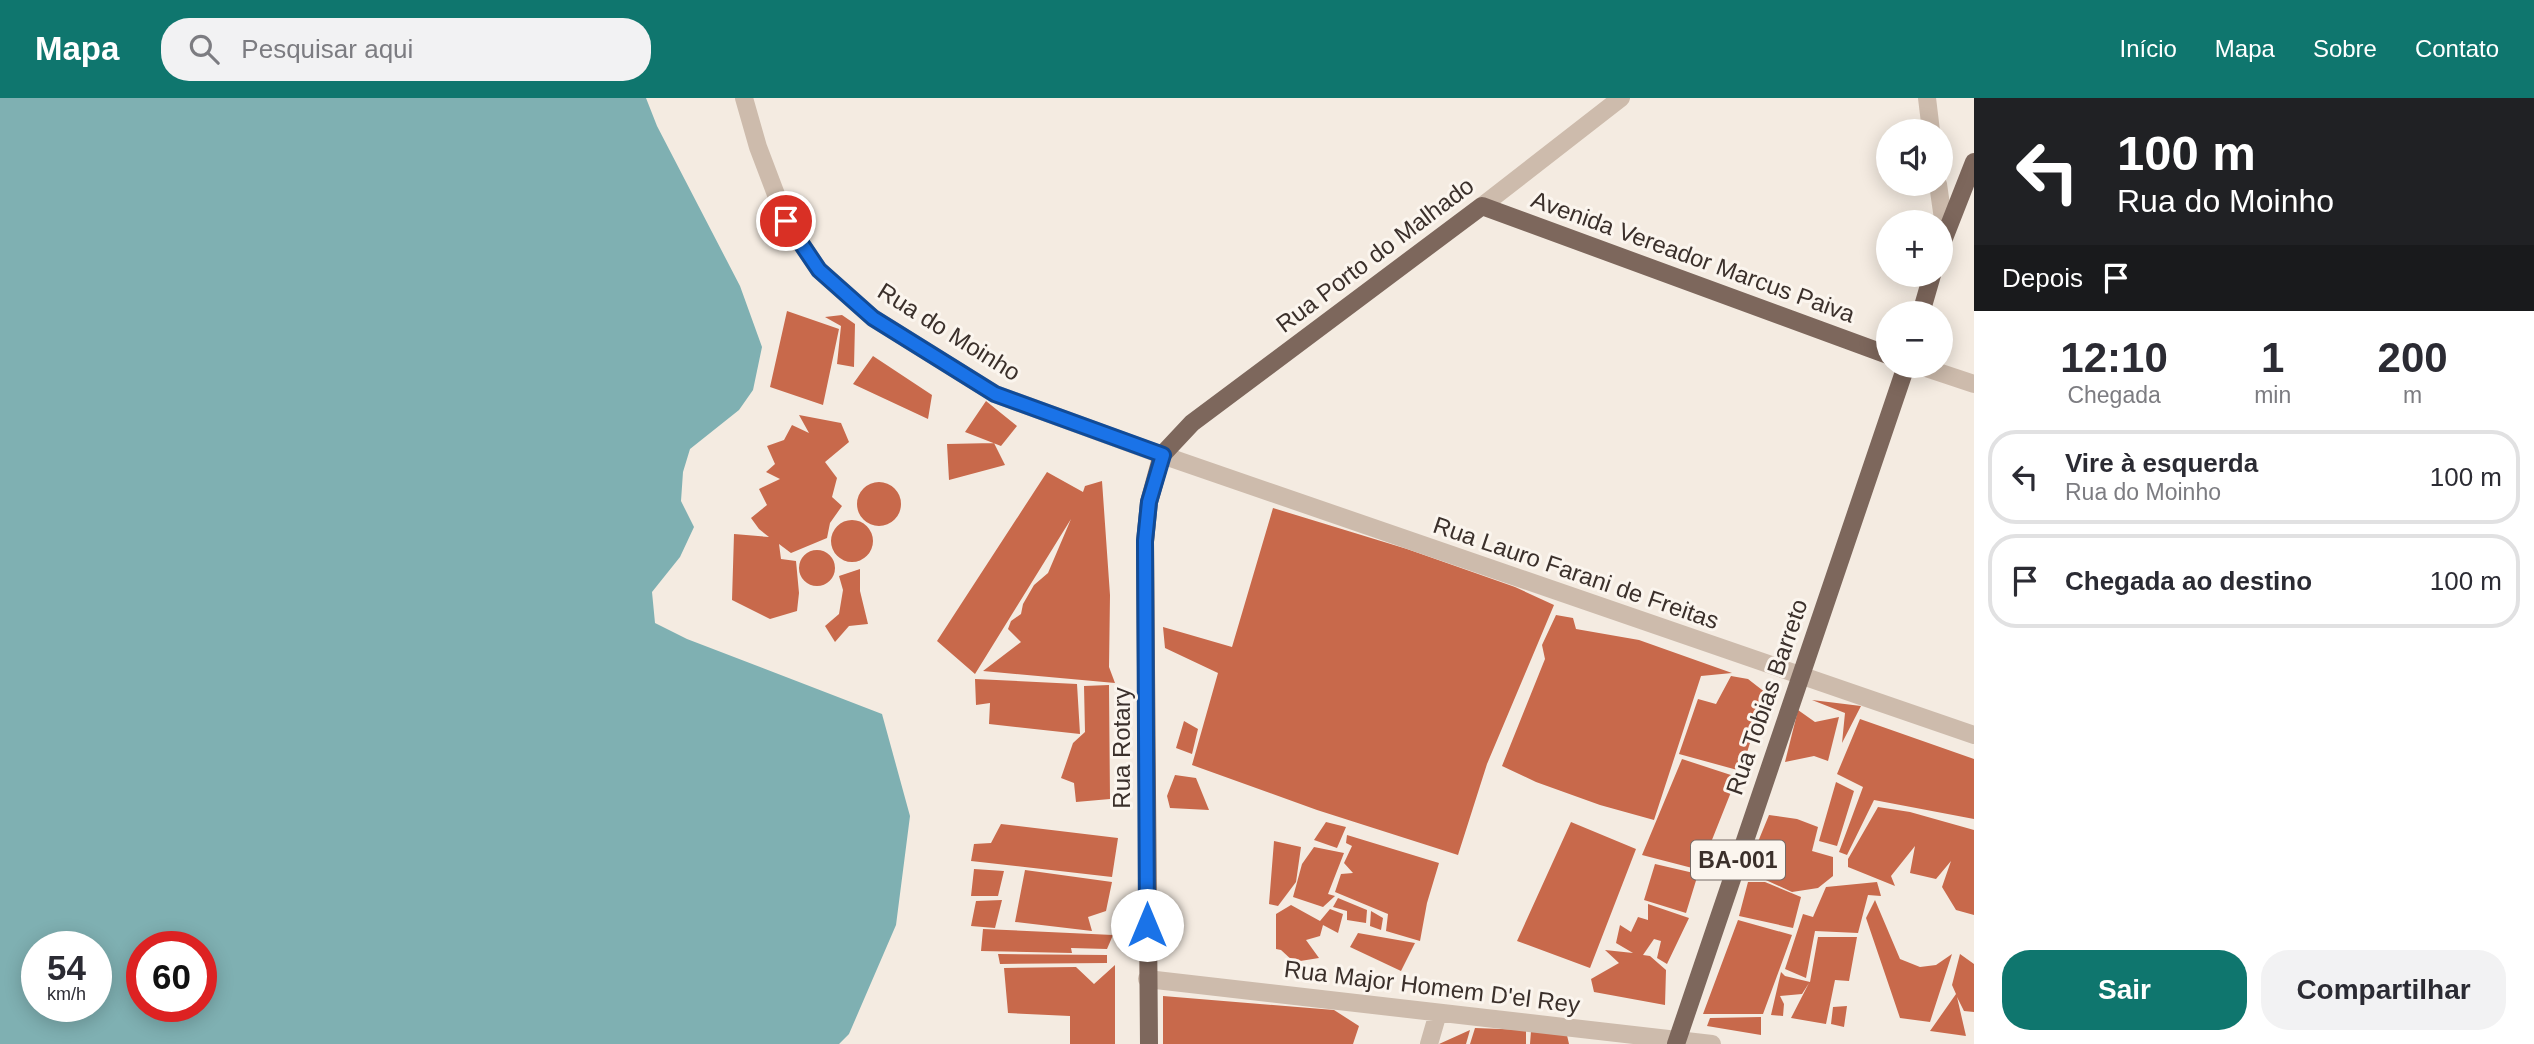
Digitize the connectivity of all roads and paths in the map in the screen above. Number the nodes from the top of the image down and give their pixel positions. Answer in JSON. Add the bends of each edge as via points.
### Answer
{"nodes":[{"id":1,"x":744,"y":98,"type":"edge"},
{"id":2,"x":1621,"y":98,"type":"edge"},
{"id":3,"x":1927,"y":98,"type":"edge"},
{"id":4,"x":1930,"y":119,"type":"edge"},
{"id":5,"x":1974,"y":162,"type":"edge"},
{"id":6,"x":1482,"y":206,"type":"junction"},
{"id":7,"x":1953,"y":214,"type":"edge"},
{"id":8,"x":1876,"y":351,"type":"edge"},
{"id":9,"x":1953,"y":377,"type":"edge"},
{"id":10,"x":1902,"y":378,"type":"edge"},
{"id":11,"x":1974,"y":384,"type":"edge"},
{"id":12,"x":1163,"y":455,"type":"junction"},
{"id":13,"x":1799,"y":676,"type":"junction"},
{"id":14,"x":1974,"y":735,"type":"edge"},
{"id":15,"x":1147,"y":979,"type":"junction"},
{"id":16,"x":1438,"y":1013,"type":"junction"},
{"id":17,"x":1676,"y":1042,"type":"edge"},
{"id":18,"x":1149,"y":1044,"type":"edge"},
{"id":19,"x":1429,"y":1044,"type":"edge"},
{"id":20,"x":1712,"y":1044,"type":"edge"}],
"edges":[{"from":1,"to":12,"type":"street","name":"Rua do Moinho","via":[[786,221],[819,270],[873,318],[995,394]]},
{"from":2,"to":6,"type":"street","name":"Rua Porto do Malhado"},
{"from":3,"to":4,"type":"street"},
{"from":5,"to":7,"type":"main road"},
{"from":6,"to":8,"type":"main road","name":"Avenida Vereador Marcus Paiva"},
{"from":6,"to":12,"type":"main road","name":"Rua Porto do Malhado","via":[[1192,423]]},
{"from":9,"to":11,"type":"street"},
{"from":10,"to":13,"type":"main road","name":"Rua Tobias Barreto","number":"BA-001"},
{"from":12,"to":13,"type":"street","name":"Rua Lauro Farani de Freitas"},
{"from":12,"to":15,"type":"main road","name":"Rua Rotary","via":[[1149,502],[1145,541]]},
{"from":13,"to":14,"type":"street","name":"Rua Lauro Farani de Freitas"},
{"from":13,"to":17,"type":"main road","name":"Rua Tobias Barreto","number":"BA-001"},
{"from":15,"to":16,"type":"street","name":"Rua Major Homem D'el Rey"},
{"from":15,"to":18,"type":"main road","name":"Rua Rotary"},
{"from":16,"to":17,"type":"street","name":"Rua Major Homem D'el Rey"},
{"from":16,"to":19,"type":"street"},
{"from":17,"to":20,"type":"street","name":"Rua Major Homem D'el Rey"}]}
